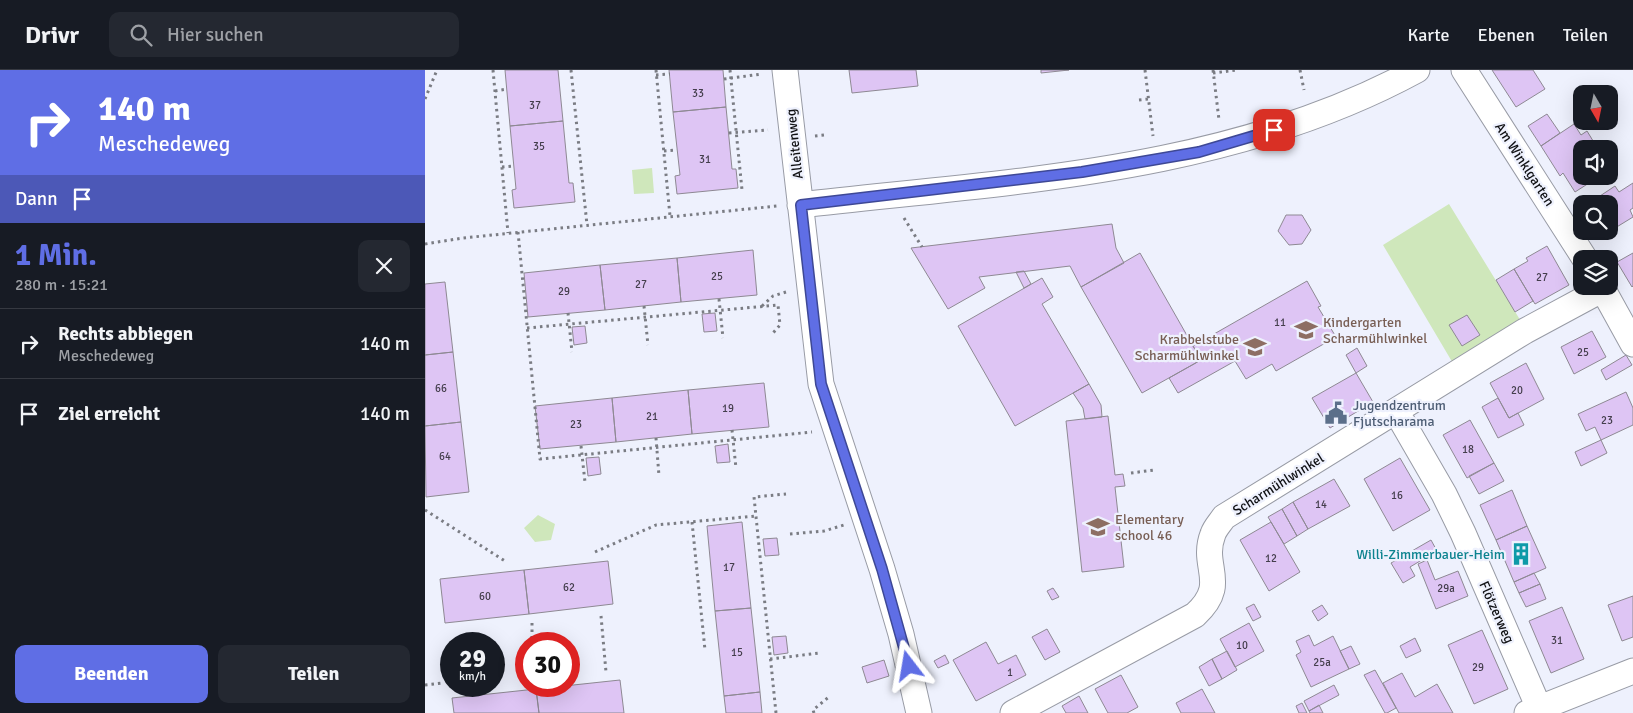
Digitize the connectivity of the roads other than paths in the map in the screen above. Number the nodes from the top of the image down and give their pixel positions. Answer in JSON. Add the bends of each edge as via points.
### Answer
{"nodes":[{"id":1,"x":1417,"y":70,"type":"edge"},
{"id":2,"x":1464,"y":70,"type":"edge"},
{"id":3,"x":778,"y":72,"type":"edge"},
{"id":4,"x":793,"y":205,"type":"junction"},
{"id":5,"x":1579,"y":250,"type":"edge"},
{"id":6,"x":1589,"y":295,"type":"edge"},
{"id":7,"x":1606,"y":295,"type":"edge"},
{"id":8,"x":1633,"y":344,"type":"edge"},
{"id":9,"x":1396,"y":411,"type":"junction"},
{"id":10,"x":1633,"y":670,"type":"edge"},
{"id":11,"x":1533,"y":710,"type":"edge"},
{"id":12,"x":919,"y":713,"type":"edge"},
{"id":13,"x":1013,"y":713,"type":"edge"}],
"edges":[{"from":1,"to":4,"type":"street","via":[[1343,105],[1256,137],[1199,152],[1082,172]]},
{"from":2,"to":5,"type":"street","name":"Am Winklgarten"},
{"from":3,"to":4,"type":"street","name":"Alleitenweg"},
{"from":4,"to":12,"type":"street","name":"Alleitenweg","via":[[821,384],[882,569]]},
{"from":6,"to":9,"type":"street","name":"Scharmühlwinkel"},
{"from":7,"to":8,"type":"street"},
{"from":9,"to":11,"type":"street","name":"Flötzerweg","via":[[1463,533]]},
{"from":9,"to":13,"type":"street","name":"Scharmühlwinkel","via":[[1224,518],[1213,533],[1210,548],[1213,588],[1208,603],[1195,615]]},
{"from":10,"to":11,"type":"street","name":"Flötzerweg"}]}
